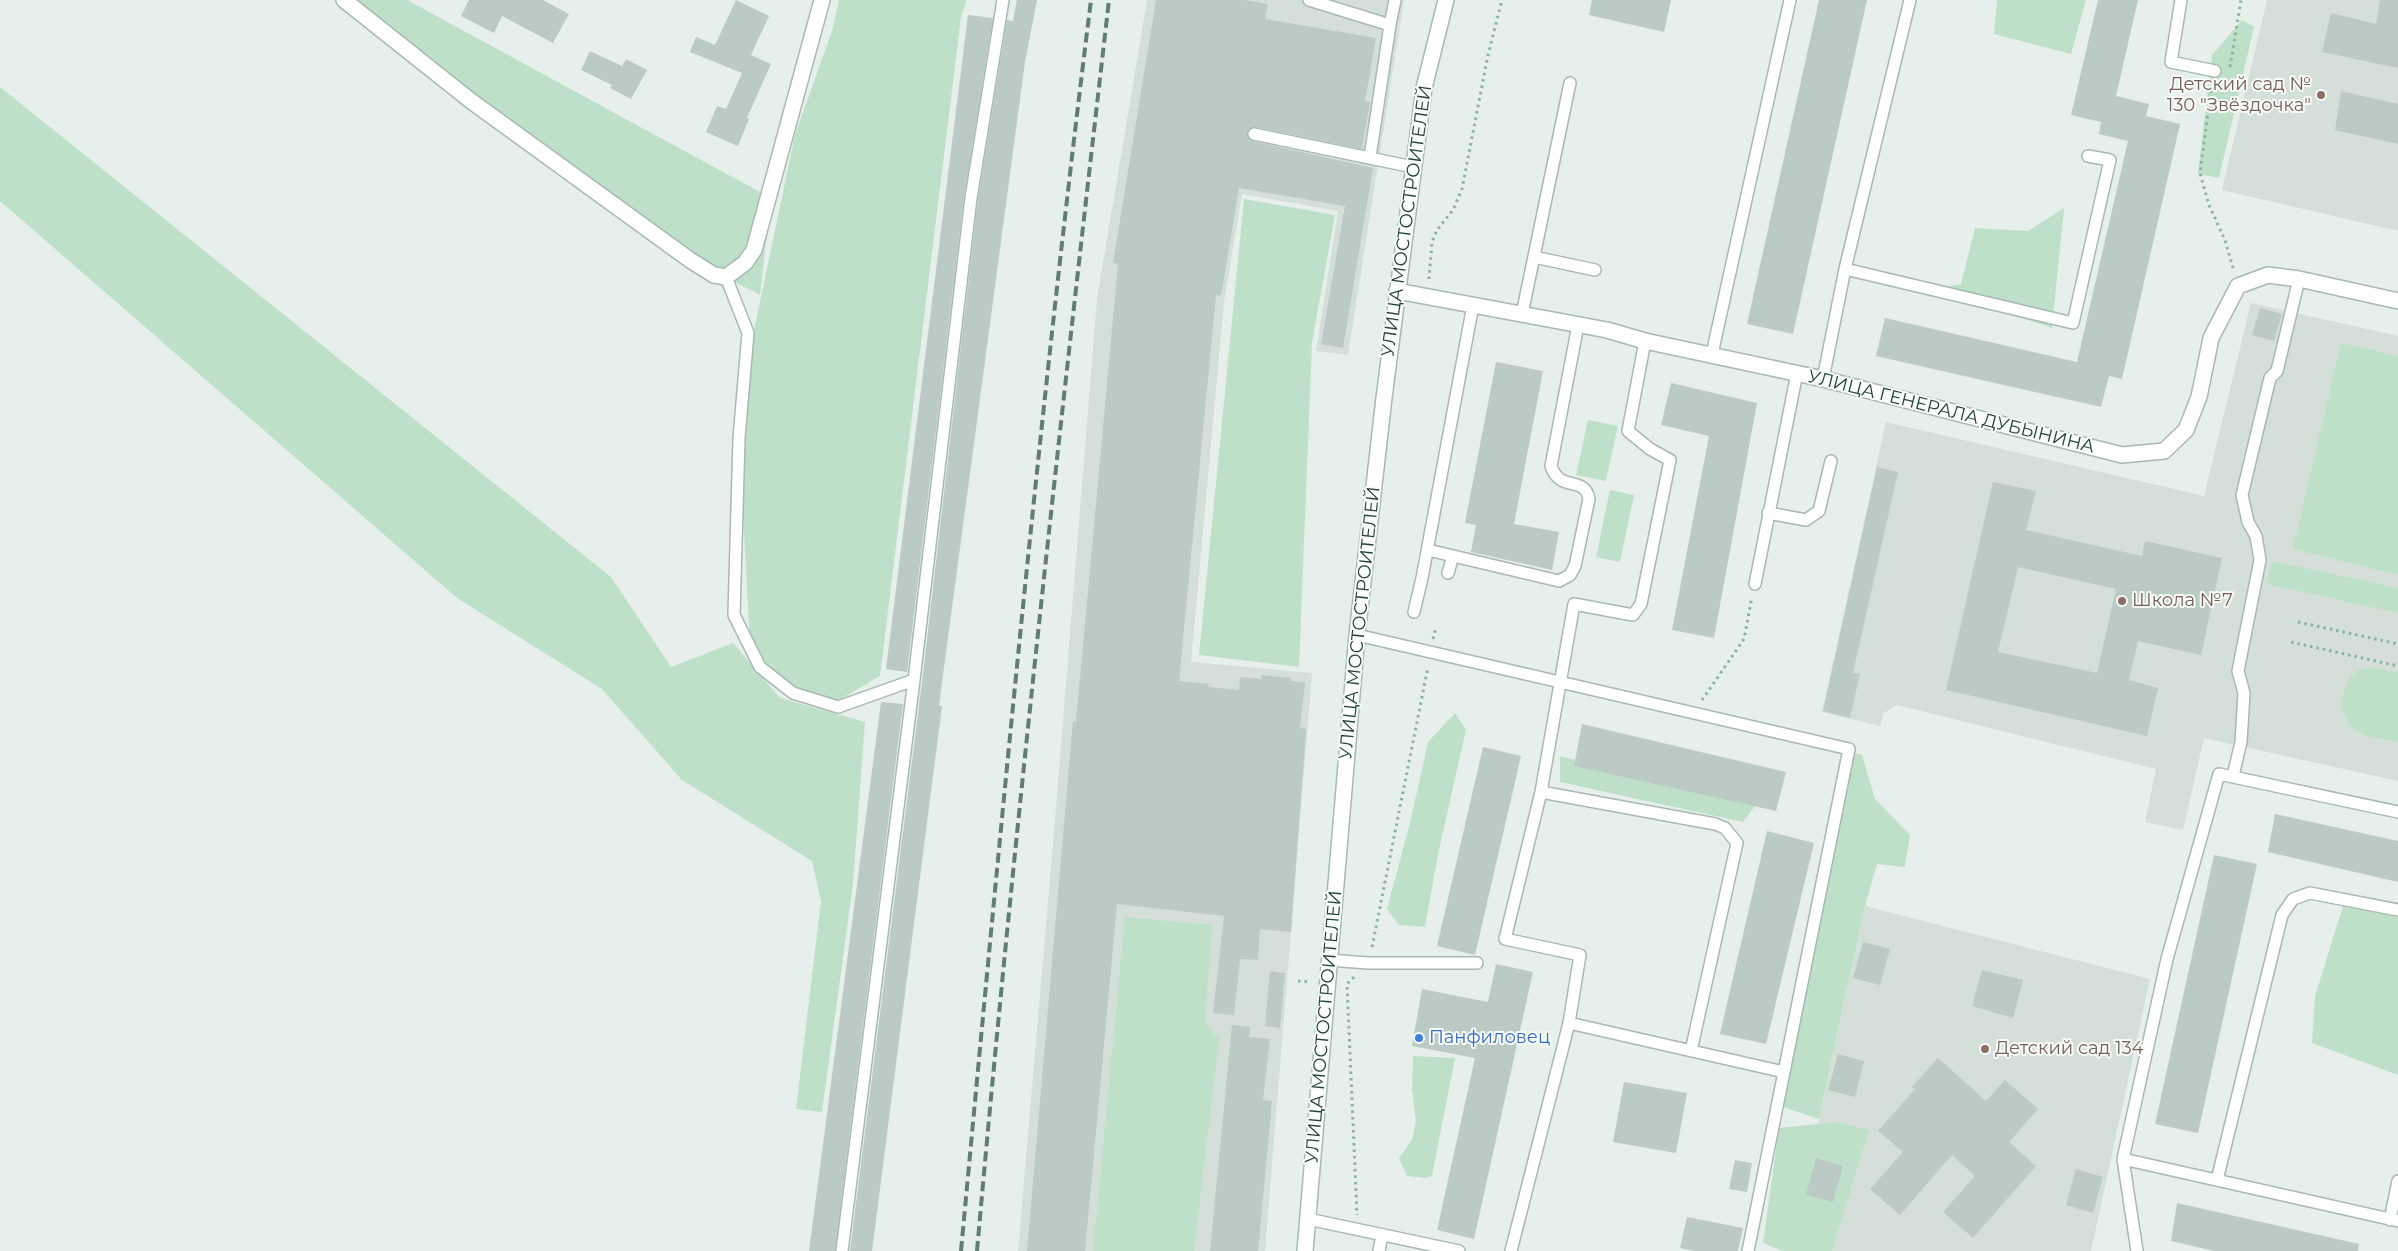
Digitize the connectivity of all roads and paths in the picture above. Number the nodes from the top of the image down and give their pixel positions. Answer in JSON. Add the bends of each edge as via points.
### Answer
{"nodes":[{"id":1,"x":344,"y":0,"type":"edge"},
{"id":2,"x":822,"y":0,"type":"edge"},
{"id":3,"x":1003,"y":0,"type":"edge"},
{"id":4,"x":1309,"y":0,"type":"edge"},
{"id":5,"x":1395,"y":0,"type":"edge"},
{"id":6,"x":1446,"y":0,"type":"edge"},
{"id":7,"x":1502,"y":0,"type":"edge"},
{"id":8,"x":1790,"y":0,"type":"edge"},
{"id":9,"x":1910,"y":0,"type":"edge"},
{"id":10,"x":2181,"y":0,"type":"edge"},
{"id":11,"x":2241,"y":0,"type":"edge"},
{"id":12,"x":1390,"y":25,"type":"junction"},
{"id":13,"x":2220,"y":74,"type":"junction"},
{"id":14,"x":1570,"y":83,"type":"dead end"},
{"id":15,"x":1254,"y":134,"type":"dead end"},
{"id":16,"x":2088,"y":156,"type":"dead end"},
{"id":17,"x":1370,"y":157,"type":"junction"},
{"id":18,"x":1414,"y":166,"type":"junction"},
{"id":19,"x":1534,"y":257,"type":"junction"},
{"id":20,"x":1845,"y":269,"type":"junction"},
{"id":21,"x":1595,"y":270,"type":"dead end"},
{"id":22,"x":726,"y":277,"type":"junction"},
{"id":23,"x":2299,"y":279,"type":"junction"},
{"id":24,"x":2238,"y":286,"type":"junction"},
{"id":25,"x":1397,"y":291,"type":"junction"},
{"id":26,"x":1427,"y":296,"type":"junction"},
{"id":27,"x":2398,"y":302,"type":"edge"},
{"id":28,"x":1473,"y":305,"type":"junction"},
{"id":29,"x":1522,"y":314,"type":"junction"},
{"id":30,"x":1578,"y":325,"type":"junction"},
{"id":31,"x":1646,"y":341,"type":"junction"},
{"id":32,"x":1712,"y":354,"type":"junction"},
{"id":33,"x":1797,"y":373,"type":"junction"},
{"id":34,"x":1823,"y":379,"type":"junction"},
{"id":35,"x":1831,"y":461,"type":"dead end"},
{"id":36,"x":1768,"y":513,"type":"junction"},
{"id":37,"x":1428,"y":550,"type":"junction"},
{"id":38,"x":1453,"y":556,"type":"junction"},
{"id":39,"x":1448,"y":573,"type":"dead end"},
{"id":40,"x":1755,"y":584,"type":"joint"},
{"id":41,"x":1414,"y":612,"type":"dead end"},
{"id":42,"x":2298,"y":622,"type":"dead end"},
{"id":43,"x":1357,"y":635,"type":"junction"},
{"id":44,"x":2291,"y":642,"type":"dead end"},
{"id":45,"x":2398,"y":644,"type":"edge"},
{"id":46,"x":1431,"y":652,"type":"junction"},
{"id":47,"x":2398,"y":666,"type":"edge"},
{"id":48,"x":914,"y":680,"type":"junction"},
{"id":49,"x":1561,"y":682,"type":"junction"},
{"id":50,"x":1694,"y":712,"type":"junction"},
{"id":51,"x":2233,"y":776,"type":"junction"},
{"id":52,"x":1541,"y":792,"type":"junction"},
{"id":53,"x":2398,"y":812,"type":"edge"},
{"id":54,"x":2398,"y":910,"type":"edge"},
{"id":55,"x":1329,"y":960,"type":"junction"},
{"id":56,"x":1368,"y":963,"type":"junction"},
{"id":57,"x":1477,"y":963,"type":"dead end"},
{"id":58,"x":1569,"y":1023,"type":"junction"},
{"id":59,"x":1691,"y":1051,"type":"junction"},
{"id":60,"x":1784,"y":1072,"type":"junction"},
{"id":61,"x":2123,"y":1159,"type":"junction"},
{"id":62,"x":2217,"y":1180,"type":"junction"},
{"id":63,"x":2398,"y":1181,"type":"edge"},
{"id":64,"x":1308,"y":1219,"type":"junction"},
{"id":65,"x":2394,"y":1220,"type":"edge"},
{"id":66,"x":1357,"y":1229,"type":"junction"},
{"id":67,"x":1382,"y":1235,"type":"junction"},
{"id":68,"x":842,"y":1251,"type":"edge"},
{"id":69,"x":1305,"y":1251,"type":"edge"},
{"id":70,"x":1379,"y":1251,"type":"edge"},
{"id":71,"x":1459,"y":1251,"type":"edge"},
{"id":72,"x":1511,"y":1251,"type":"edge"},
{"id":73,"x":1748,"y":1251,"type":"edge"},
{"id":74,"x":2137,"y":1251,"type":"edge"}],
"edges":[{"from":1,"to":22,"type":"street","via":[[471,101],[690,260],[714,275]]},
{"from":2,"to":22,"type":"street","via":[[754,250],[745,263]]},
{"from":3,"to":48,"type":"lane","via":[[971,198]]},
{"from":4,"to":12,"type":"lane"},
{"from":5,"to":12,"type":"lane"},
{"from":6,"to":18,"type":"street","name":"УЛИЦА МОСТОСТРОИТЕЛЕЙ","via":[[1424,88]]},
{"from":7,"to":26,"type":"path","via":[[1462,189],[1454,210],[1437,230],[1432,242]]},
{"from":8,"to":32,"type":"lane"},
{"from":9,"to":20,"type":"lane"},
{"from":10,"to":13,"type":"lane","via":[[2171,62]]},
{"from":11,"to":13,"type":"path","via":[[2230,66]]},
{"from":12,"to":17,"type":"lane"},
{"from":13,"to":24,"type":"path","via":[[2211,90],[2200,172]]},
{"from":14,"to":19,"type":"lane"},
{"from":15,"to":17,"type":"lane"},
{"from":16,"to":20,"type":"lane","via":[[2110,160],[2073,323]]},
{"from":17,"to":18,"type":"lane"},
{"from":18,"to":25,"type":"street","name":"УЛИЦА МОСТОСТРОИТЕЛЕЙ"},
{"from":19,"to":21,"type":"lane"},
{"from":19,"to":29,"type":"lane"},
{"from":20,"to":34,"type":"lane"},
{"from":22,"to":48,"type":"lane","via":[[748,333],[739,438],[734,615],[760,667],[793,693],[838,707]]},
{"from":23,"to":24,"type":"street","via":[[2268,275]]},
{"from":23,"to":27,"type":"street"},
{"from":23,"to":51,"type":"lane","via":[[2277,371],[2270,378],[2242,494],[2260,560],[2238,671],[2244,693],[2241,742]]},
{"from":24,"to":34,"type":"street","name":"УЛИЦА ГЕНЕРАЛА ДУБЫНИНА","via":[[2211,338],[2199,398],[2186,430],[2164,451],[2122,455]]},
{"from":25,"to":26,"type":"street","name":"УЛИЦА ГЕНЕРАЛА ДУБЫНИНА"},
{"from":25,"to":43,"type":"street","name":"УЛИЦА МОСТОСТРОИТЕЛЕЙ"},
{"from":26,"to":28,"type":"street","name":"УЛИЦА ГЕНЕРАЛА ДУБЫНИНА"},
{"from":28,"to":29,"type":"street","name":"УЛИЦА ГЕНЕРАЛА ДУБЫНИНА"},
{"from":28,"to":37,"type":"lane"},
{"from":29,"to":30,"type":"street","name":"УЛИЦА ГЕНЕРАЛА ДУБЫНИНА"},
{"from":30,"to":31,"type":"street","name":"УЛИЦА ГЕНЕРАЛА ДУБЫНИНА"},
{"from":30,"to":38,"type":"lane","via":[[1551,466],[1554,475],[1563,482],[1576,484],[1588,491],[1575,566],[1570,575],[1559,580]]},
{"from":31,"to":32,"type":"street","name":"УЛИЦА ГЕНЕРАЛА ДУБЫНИНА"},
{"from":31,"to":49,"type":"lane","via":[[1628,430],[1650,450],[1670,460],[1641,604],[1633,615],[1574,604]]},
{"from":32,"to":33,"type":"street","name":"УЛИЦА ГЕНЕРАЛА ДУБЫНИНА"},
{"from":33,"to":34,"type":"street","name":"УЛИЦА ГЕНЕРАЛА ДУБЫНИНА"},
{"from":33,"to":36,"type":"lane"},
{"from":35,"to":36,"type":"lane","via":[[1819,511],[1806,520]]},
{"from":36,"to":40,"type":"lane"},
{"from":37,"to":38,"type":"lane"},
{"from":37,"to":41,"type":"lane"},
{"from":38,"to":39,"type":"lane"},
{"from":40,"to":50,"type":"path","via":[[1744,639]]},
{"from":42,"to":45,"type":"path"},
{"from":43,"to":46,"type":"lane"},
{"from":43,"to":55,"type":"street","name":"УЛИЦА МОСТОСТРОИТЕЛЕЙ"},
{"from":44,"to":47,"type":"path"},
{"from":46,"to":49,"type":"lane"},
{"from":46,"to":56,"type":"path"},
{"from":48,"to":68,"type":"lane"},
{"from":49,"to":50,"type":"lane"},
{"from":49,"to":52,"type":"lane"},
{"from":50,"to":60,"type":"lane","via":[[1849,749]]},
{"from":51,"to":53,"type":"lane"},
{"from":51,"to":61,"type":"lane","via":[[2220,774],[2167,960]]},
{"from":52,"to":58,"type":"lane","via":[[1505,939],[1580,955]]},
{"from":52,"to":59,"type":"lane","via":[[1715,824],[1725,828],[1737,843]]},
{"from":54,"to":62,"type":"lane","via":[[2310,893],[2293,898],[2282,916]]},
{"from":55,"to":56,"type":"lane"},
{"from":55,"to":64,"type":"street","name":"УЛИЦА МОСТОСТРОИТЕЛЕЙ"},
{"from":56,"to":57,"type":"lane"},
{"from":56,"to":66,"type":"path","via":[[1347,984]]},
{"from":58,"to":59,"type":"lane"},
{"from":58,"to":72,"type":"lane"},
{"from":59,"to":60,"type":"lane"},
{"from":60,"to":73,"type":"lane"},
{"from":61,"to":62,"type":"lane"},
{"from":61,"to":74,"type":"lane"},
{"from":62,"to":65,"type":"lane"},
{"from":63,"to":65,"type":"lane"},
{"from":64,"to":66,"type":"lane"},
{"from":64,"to":69,"type":"street","name":"УЛИЦА МОСТОСТРОИТЕЛЕЙ"},
{"from":66,"to":67,"type":"lane"},
{"from":67,"to":70,"type":"lane"},
{"from":67,"to":71,"type":"lane"}]}
